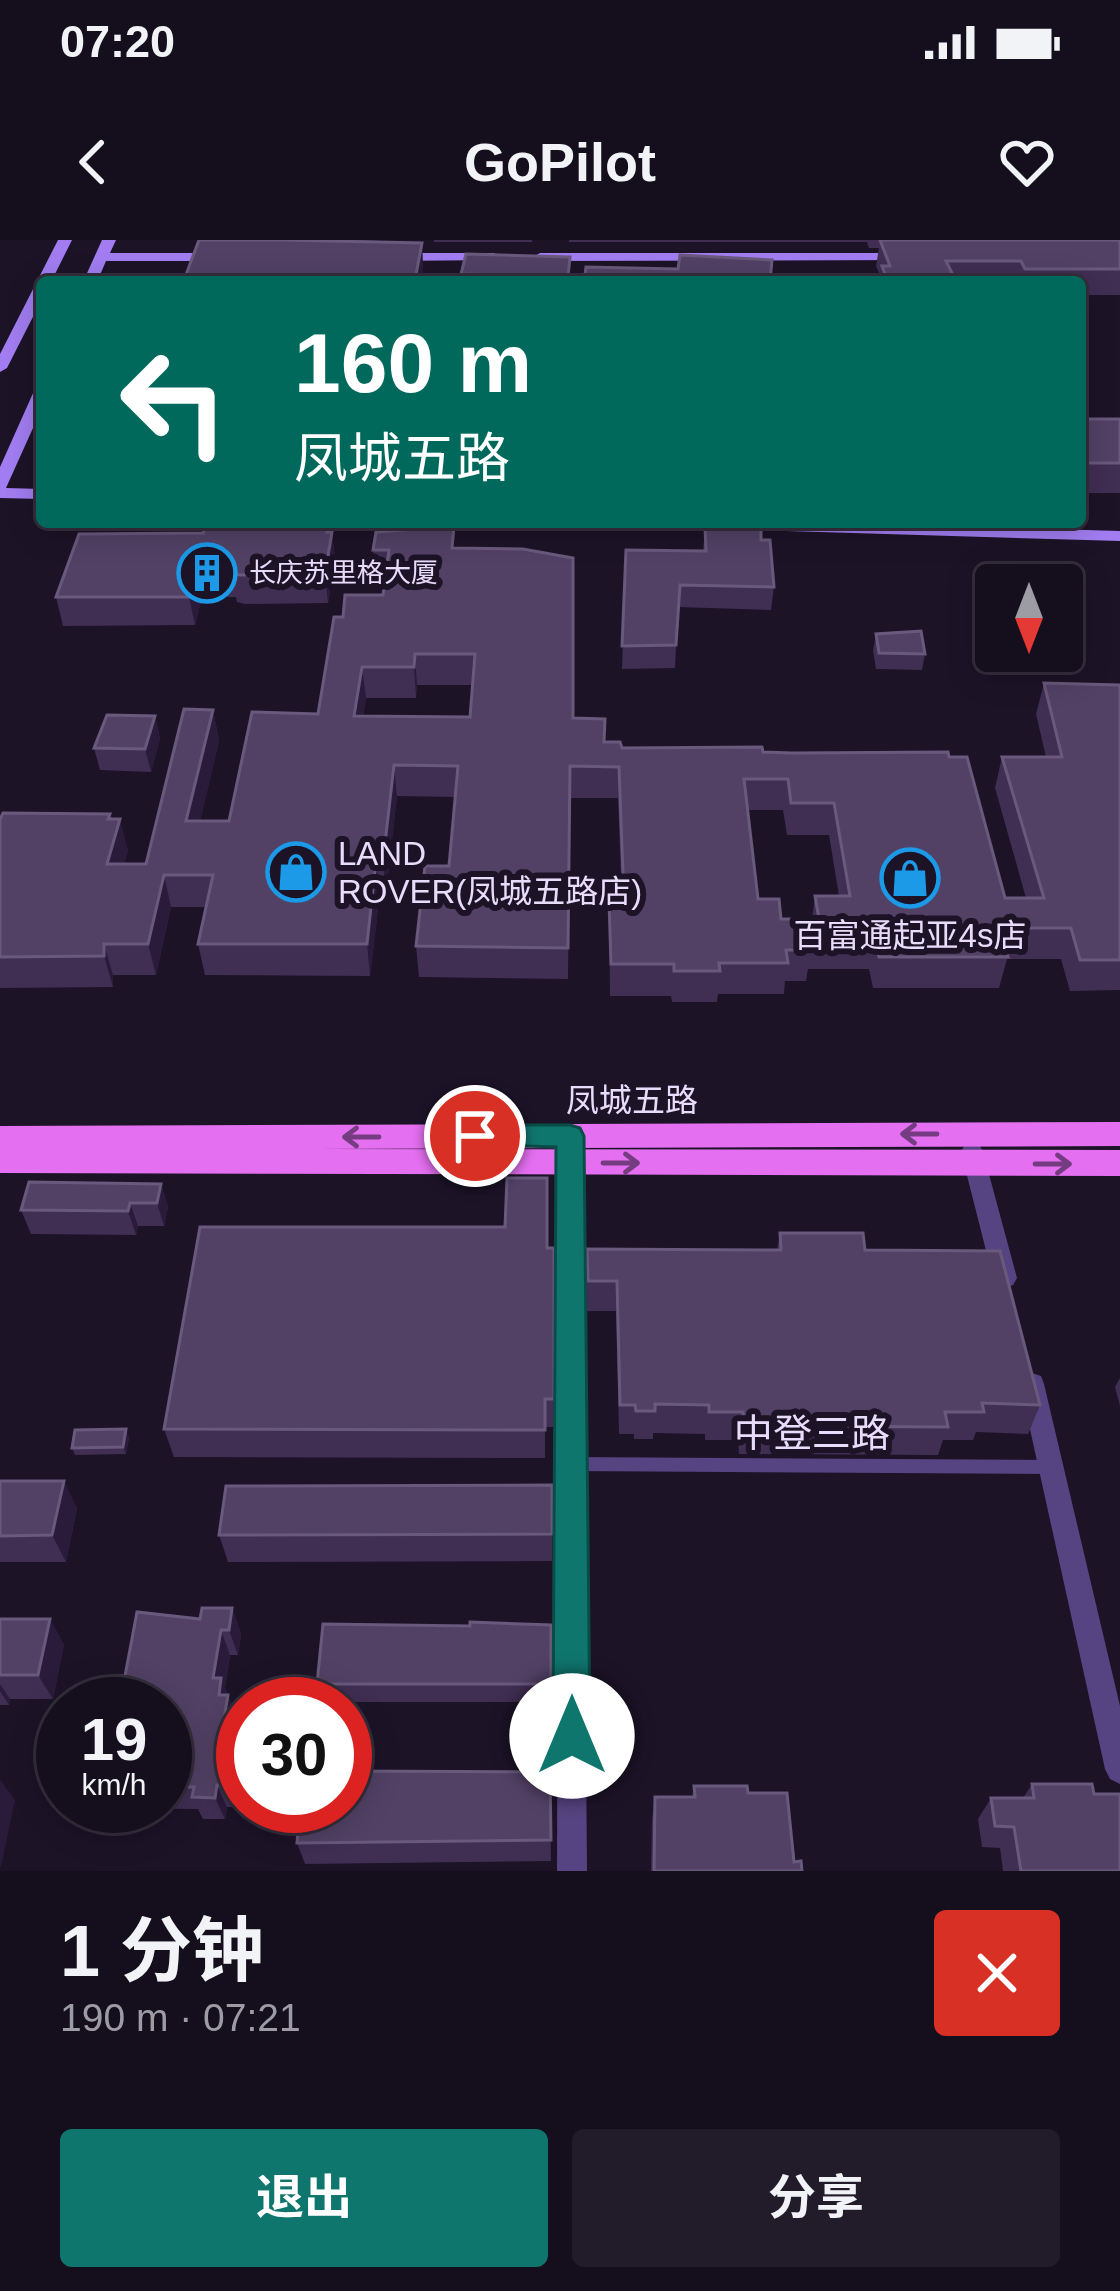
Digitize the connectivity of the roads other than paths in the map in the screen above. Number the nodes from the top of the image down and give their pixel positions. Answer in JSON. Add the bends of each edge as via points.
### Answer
{"nodes":[{"id":1,"x":65,"y":240,"type":"edge"},
{"id":2,"x":109,"y":240,"type":"edge"},
{"id":3,"x":101,"y":257,"type":"junction"},
{"id":4,"x":244,"y":257,"type":"edge"},
{"id":5,"x":362,"y":257,"type":"edge"},
{"id":6,"x":504,"y":257,"type":"edge"},
{"id":7,"x":528,"y":257,"type":"edge"},
{"id":8,"x":931,"y":257,"type":"edge"},
{"id":9,"x":47,"y":276,"type":"edge"},
{"id":10,"x":93,"y":276,"type":"edge"},
{"id":11,"x":36,"y":298,"type":"edge"},
{"id":12,"x":0,"y":368,"type":"edge"},
{"id":13,"x":36,"y":405,"type":"edge"},
{"id":14,"x":0,"y":489,"type":"edge"},
{"id":15,"x":36,"y":493,"type":"edge"},
{"id":16,"x":0,"y":504,"type":"edge"},
{"id":17,"x":36,"y":505,"type":"edge"},
{"id":18,"x":1086,"y":525,"type":"edge"},
{"id":19,"x":1120,"y":526,"type":"edge"},
{"id":20,"x":851,"y":528,"type":"edge"},
{"id":21,"x":1120,"y":536,"type":"edge"},
{"id":22,"x":1120,"y":1134,"type":"edge"},
{"id":23,"x":0,"y":1138,"type":"edge"},
{"id":24,"x":571,"y":1149,"type":"junction"},
{"id":25,"x":972,"y":1149,"type":"junction"},
{"id":26,"x":0,"y":1161,"type":"edge"},
{"id":27,"x":1120,"y":1163,"type":"edge"},
{"id":28,"x":1009,"y":1294,"type":"edge"},
{"id":29,"x":1026,"y":1359,"type":"edge"},
{"id":30,"x":571,"y":1465,"type":"junction"},
{"id":31,"x":1054,"y":1467,"type":"junction"},
{"id":32,"x":1120,"y":1768,"type":"edge"},
{"id":33,"x":572,"y":1871,"type":"edge"}],
"edges":[{"from":1,"to":9,"type":"street"},
{"from":2,"to":3,"type":"street"},
{"from":3,"to":4,"type":"street"},
{"from":3,"to":10,"type":"street"},
{"from":5,"to":6,"type":"street"},
{"from":7,"to":8,"type":"street"},
{"from":11,"to":12,"type":"street"},
{"from":13,"to":14,"type":"street"},
{"from":14,"to":15,"type":"street"},
{"from":16,"to":17,"type":"street"},
{"from":18,"to":19,"type":"street"},
{"from":20,"to":21,"type":"street"},
{"from":22,"to":25,"type":"main road","name":"凤城五路"},
{"from":24,"to":23,"type":"main road","name":"凤城五路","one_way":true},
{"from":24,"to":25,"type":"main road","name":"凤城五路"},
{"from":24,"to":26,"type":"main road","name":"凤城五路"},
{"from":24,"to":30,"type":"street"},
{"from":25,"to":27,"type":"main road","name":"凤城五路","one_way":true},
{"from":25,"to":28,"type":"street"},
{"from":29,"to":31,"type":"street"},
{"from":30,"to":31,"type":"lane","name":"中登三路"},
{"from":30,"to":33,"type":"street"},
{"from":31,"to":32,"type":"street"}]}
